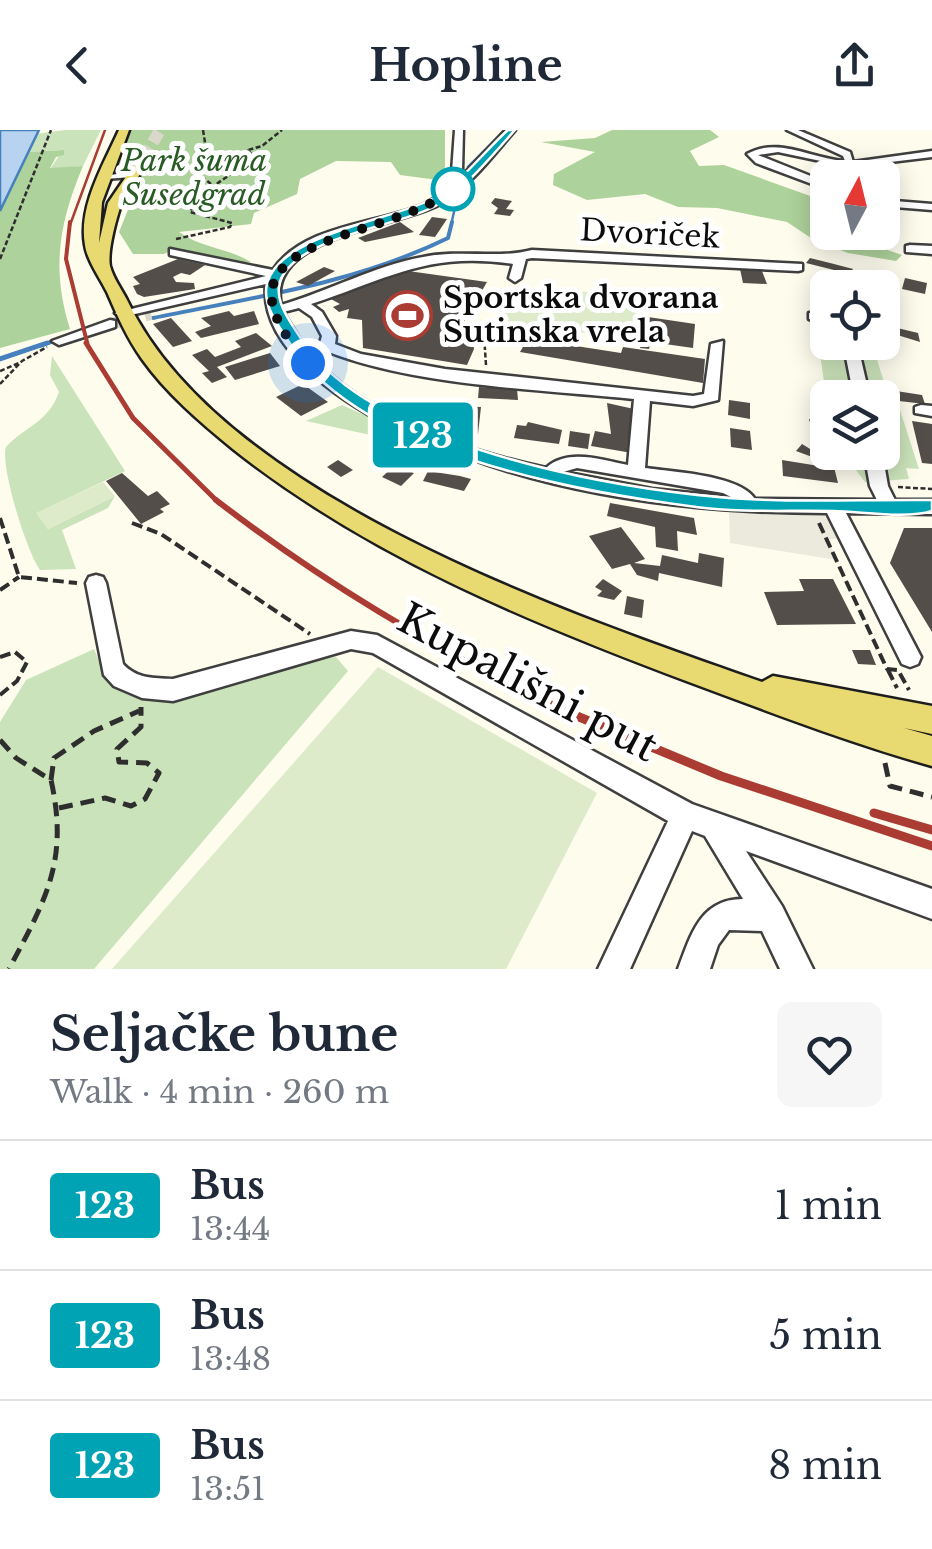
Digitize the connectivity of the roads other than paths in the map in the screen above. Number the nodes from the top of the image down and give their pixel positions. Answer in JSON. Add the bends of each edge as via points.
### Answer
{"nodes":[{"id":1,"x":124,"y":130,"type":"edge"},
{"id":2,"x":459,"y":130,"type":"edge"},
{"id":3,"x":511,"y":130,"type":"edge"},
{"id":4,"x":792,"y":130,"type":"edge"},
{"id":5,"x":932,"y":154,"type":"edge"},
{"id":6,"x":144,"y":158,"type":"tunnel mouth"},
{"id":7,"x":828,"y":160,"type":"edge"},
{"id":8,"x":848,"y":160,"type":"edge"},
{"id":9,"x":882,"y":160,"type":"edge"},
{"id":10,"x":131,"y":174,"type":"junction"},
{"id":11,"x":106,"y":176,"type":"junction"},
{"id":12,"x":465,"y":177,"type":"junction"},
{"id":13,"x":810,"y":179,"type":"edge"},
{"id":14,"x":900,"y":204,"type":"edge"},
{"id":15,"x":932,"y":207,"type":"edge"},
{"id":16,"x":910,"y":248,"type":"dead end"},
{"id":17,"x":932,"y":250,"type":"edge"},
{"id":18,"x":174,"y":252,"type":"road end"},
{"id":19,"x":520,"y":261,"type":"junction"},
{"id":20,"x":102,"y":263,"type":"junction"},
{"id":21,"x":798,"y":267,"type":"dead end"},
{"id":22,"x":515,"y":278,"type":"dead end"},
{"id":23,"x":274,"y":291,"type":"junction"},
{"id":24,"x":302,"y":304,"type":"junction"},
{"id":25,"x":151,"y":314,"type":"tunnel mouth"},
{"id":26,"x":116,"y":319,"type":"junction"},
{"id":27,"x":59,"y":341,"type":"road end"},
{"id":28,"x":718,"y":344,"type":"dead end"},
{"id":29,"x":327,"y":346,"type":"junction"},
{"id":30,"x":298,"y":352,"type":"junction"},
{"id":31,"x":642,"y":396,"type":"junction"},
{"id":32,"x":878,"y":470,"type":"edge"},
{"id":33,"x":636,"y":472,"type":"junction"},
{"id":34,"x":550,"y":474,"type":"junction"},
{"id":35,"x":748,"y":505,"type":"junction"},
{"id":36,"x":833,"y":506,"type":"junction"},
{"id":37,"x":889,"y":506,"type":"junction"},
{"id":38,"x":932,"y":507,"type":"edge"},
{"id":39,"x":96,"y":583,"type":"road end"},
{"id":40,"x":910,"y":656,"type":"dead end"},
{"id":41,"x":719,"y":680,"type":"junction"},
{"id":42,"x":923,"y":710,"type":"edge"},
{"id":43,"x":932,"y":750,"type":"edge"},
{"id":44,"x":685,"y":815,"type":"junction"},
{"id":45,"x":716,"y":829,"type":"junction"},
{"id":46,"x":932,"y":904,"type":"edge"},
{"id":47,"x":772,"y":917,"type":"junction"},
{"id":48,"x":614,"y":969,"type":"edge"},
{"id":49,"x":694,"y":969,"type":"edge"},
{"id":50,"x":797,"y":969,"type":"edge"}],
"edges":[{"from":1,"to":11,"type":"main road"},
{"from":2,"to":12,"type":"street","via":[[456,172]]},
{"from":3,"to":12,"type":"street"},
{"from":4,"to":8,"type":"street"},
{"from":5,"to":9,"type":"street"},
{"from":6,"to":10,"type":"main road"},
{"from":7,"to":13,"type":"street","via":[[777,150],[752,154]]},
{"from":10,"to":11,"type":"street"},
{"from":10,"to":20,"type":"main road","via":[[115,202]]},
{"from":11,"to":20,"type":"main road","via":[[90,229]]},
{"from":12,"to":23,"type":"street","via":[[434,203],[320,242]]},
{"from":14,"to":15,"type":"street"},
{"from":16,"to":17,"type":"street"},
{"from":18,"to":23,"type":"street"},
{"from":19,"to":21,"type":"street","name":"Dvoriček","via":[[532,254]]},
{"from":19,"to":22,"type":"street"},
{"from":19,"to":24,"type":"street","name":"Dvoriček","via":[[468,252],[431,256]]},
{"from":20,"to":26,"type":"main road"},
{"from":23,"to":24,"type":"street","name":"Dvoriček"},
{"from":23,"to":25,"type":"street"},
{"from":23,"to":26,"type":"street"},
{"from":23,"to":30,"type":"street"},
{"from":24,"to":29,"type":"street","via":[[317,315]]},
{"from":26,"to":27,"type":"street"},
{"from":26,"to":41,"type":"main road","via":[[189,400],[334,507],[420,556],[559,620]]},
{"from":28,"to":31,"type":"street","via":[[712,396]]},
{"from":29,"to":30,"type":"street"},
{"from":29,"to":31,"type":"street","via":[[356,358],[482,379]]},
{"from":30,"to":34,"type":"street","via":[[346,393],[404,426],[394,437],[407,448],[472,453]]},
{"from":31,"to":33,"type":"street"},
{"from":32,"to":37,"type":"street"},
{"from":33,"to":34,"type":"street","via":[[577,462]]},
{"from":33,"to":35,"type":"street","via":[[728,488]]},
{"from":34,"to":35,"type":"street","via":[[651,495]]},
{"from":35,"to":36,"type":"street"},
{"from":36,"to":37,"type":"street"},
{"from":36,"to":40,"type":"street"},
{"from":37,"to":38,"type":"street"},
{"from":39,"to":44,"type":"street","name":"Kupališni put","via":[[112,668],[144,700],[318,646],[377,644]]},
{"from":41,"to":42,"type":"main road"},
{"from":41,"to":43,"type":"main road","via":[[836,724]]},
{"from":44,"to":45,"type":"street","name":"Kupališni put"},
{"from":44,"to":48,"type":"street"},
{"from":45,"to":46,"type":"street","name":"Kupališni put"},
{"from":45,"to":47,"type":"street"},
{"from":47,"to":49,"type":"street","via":[[732,911],[719,917]]},
{"from":47,"to":50,"type":"street"}]}
